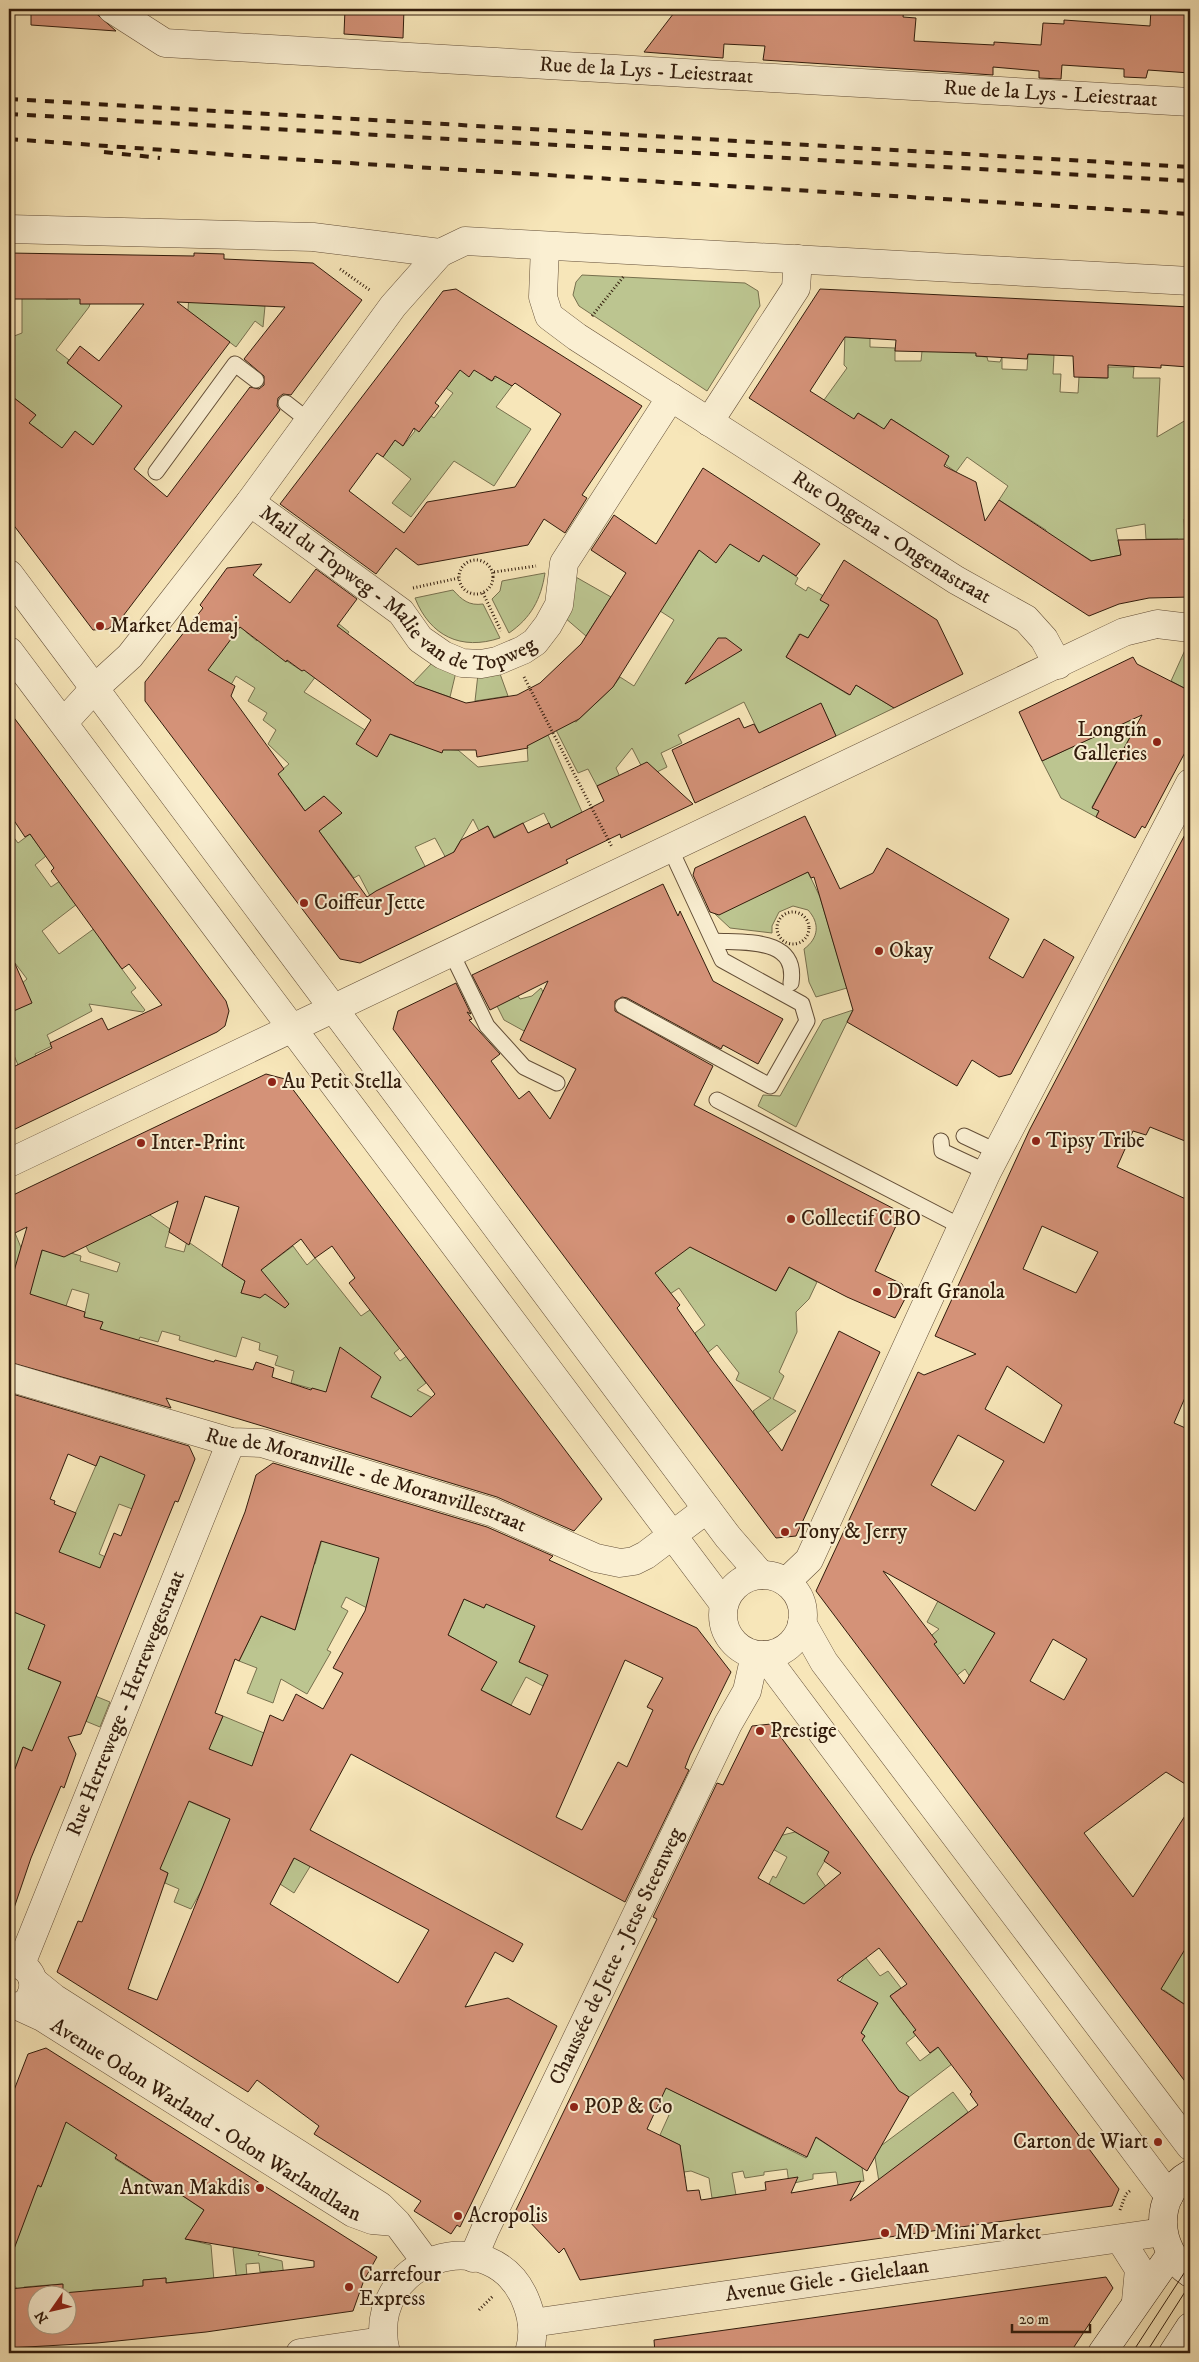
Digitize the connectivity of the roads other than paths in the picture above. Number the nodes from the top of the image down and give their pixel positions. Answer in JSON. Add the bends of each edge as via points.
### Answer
{"nodes":[{"id":1,"x":112,"y":9,"type":"edge"},
{"id":2,"x":1190,"y":102,"type":"edge"},
{"id":3,"x":9,"y":229,"type":"edge"},
{"id":4,"x":545,"y":246,"type":"junction"},
{"id":5,"x":440,"y":253,"type":"junction"},
{"id":6,"x":798,"y":259,"type":"junction"},
{"id":7,"x":1190,"y":281,"type":"edge"},
{"id":8,"x":256,"y":380,"type":"dead end"},
{"id":9,"x":671,"y":397,"type":"junction"},
{"id":10,"x":286,"y":403,"type":"dead end"},
{"id":11,"x":309,"y":421,"type":"junction"},
{"id":12,"x":709,"y":422,"type":"junction"},
{"id":13,"x":156,"y":472,"type":"dead end"},
{"id":14,"x":250,"y":502,"type":"junction"},
{"id":15,"x":9,"y":574,"type":"edge"},
{"id":16,"x":1190,"y":628,"type":"edge"},
{"id":17,"x":9,"y":651,"type":"edge"},
{"id":18,"x":1058,"y":665,"type":"junction"},
{"id":19,"x":95,"y":688,"type":"junction"},
{"id":20,"x":64,"y":722,"type":"junction"},
{"id":21,"x":1190,"y":784,"type":"edge"},
{"id":22,"x":670,"y":848,"type":"junction"},
{"id":23,"x":714,"y":941,"type":"junction"},
{"id":24,"x":451,"y":952,"type":"junction"},
{"id":25,"x":791,"y":983,"type":"dead end"},
{"id":26,"x":622,"y":1006,"type":"dead end"},
{"id":27,"x":334,"y":1009,"type":"junction"},
{"id":28,"x":291,"y":1028,"type":"junction"},
{"id":29,"x":557,"y":1083,"type":"dead end"},
{"id":30,"x":717,"y":1100,"type":"dead end"},
{"id":31,"x":964,"y":1136,"type":"dead end"},
{"id":32,"x":941,"y":1141,"type":"dead end"},
{"id":33,"x":992,"y":1162,"type":"junction"},
{"id":34,"x":9,"y":1163,"type":"edge"},
{"id":35,"x":962,"y":1227,"type":"junction"},
{"id":36,"x":9,"y":1377,"type":"edge"},
{"id":37,"x":230,"y":1442,"type":"junction"},
{"id":38,"x":707,"y":1509,"type":"junction"},
{"id":39,"x":674,"y":1535,"type":"junction"},
{"id":40,"x":761,"y":1575,"type":"junction"},
{"id":41,"x":786,"y":1582,"type":"junction"},
{"id":42,"x":724,"y":1604,"type":"junction"},
{"id":43,"x":802,"y":1623,"type":"junction"},
{"id":44,"x":759,"y":1655,"type":"junction"},
{"id":45,"x":17,"y":1966,"type":"edge"},
{"id":46,"x":13,"y":2006,"type":"edge"},
{"id":47,"x":1190,"y":2146,"type":"edge"},
{"id":48,"x":1190,"y":2174,"type":"edge"},
{"id":49,"x":1169,"y":2196,"type":"junction"},
{"id":50,"x":397,"y":2222,"type":"junction"},
{"id":51,"x":1120,"y":2239,"type":"junction"},
{"id":52,"x":1167,"y":2243,"type":"junction"},
{"id":53,"x":473,"y":2258,"type":"junction"},
{"id":54,"x":426,"y":2262,"type":"junction"},
{"id":55,"x":1190,"y":2273,"type":"edge"},
{"id":56,"x":1136,"y":2302,"type":"junction"},
{"id":57,"x":532,"y":2323,"type":"junction"},
{"id":58,"x":1190,"y":2327,"type":"edge"},
{"id":59,"x":384,"y":2347,"type":"edge"},
{"id":60,"x":300,"y":2353,"type":"edge"},
{"id":61,"x":529,"y":2353,"type":"edge"},
{"id":62,"x":1102,"y":2353,"type":"edge"},
{"id":63,"x":1173,"y":2353,"type":"edge"}],
"edges":[{"from":1,"to":2,"type":"street","name":"Rue de la Lys - Leiestraat","via":[[165,42]]},
{"from":3,"to":5,"type":"street","via":[[313,237]]},
{"from":4,"to":5,"type":"street","via":[[465,241]]},
{"from":4,"to":6,"type":"street"},
{"from":4,"to":9,"type":"street","name":"Rue Ongena - Ongenastraat","via":[[543,296],[550,316]]},
{"from":5,"to":11,"type":"street","via":[[393,306]]},
{"from":6,"to":7,"type":"street"},
{"from":6,"to":12,"type":"street","via":[[796,288]]},
{"from":8,"to":13,"type":"lane","via":[[235,364]]},
{"from":9,"to":12,"type":"street","name":"Rue Ongena - Ongenastraat"},
{"from":9,"to":14,"type":"street","name":"Mail du Topweg - Malie van de Topweg","via":[[564,563],[559,606],[548,626],[535,642],[513,656],[481,664],[462,663],[420,639],[401,612]]},
{"from":10,"to":11,"type":"lane"},
{"from":11,"to":14,"type":"street"},
{"from":12,"to":18,"type":"street","name":"Rue Ongena - Ongenastraat","via":[[956,580],[1026,619],[1044,640]]},
{"from":14,"to":19,"type":"street","via":[[130,656]]},
{"from":15,"to":19,"type":"street"},
{"from":16,"to":18,"type":"street","via":[[1158,624],[1124,632]]},
{"from":17,"to":20,"type":"street"},
{"from":18,"to":22,"type":"street"},
{"from":19,"to":20,"type":"street"},
{"from":19,"to":27,"type":"street"},
{"from":20,"to":28,"type":"street"},
{"from":21,"to":33,"type":"street"},
{"from":22,"to":23,"type":"lane"},
{"from":22,"to":24,"type":"street"},
{"from":23,"to":25,"type":"lane","via":[[770,946],[779,950],[791,964]]},
{"from":23,"to":26,"type":"lane","via":[[722,960],[802,1004],[807,1021],[770,1086]]},
{"from":24,"to":27,"type":"street"},
{"from":24,"to":29,"type":"lane","via":[[487,1026],[524,1067]]},
{"from":27,"to":28,"type":"street"},
{"from":27,"to":38,"type":"street"},
{"from":28,"to":34,"type":"street"},
{"from":28,"to":39,"type":"street"},
{"from":30,"to":35,"type":"lane"},
{"from":31,"to":33,"type":"lane"},
{"from":32,"to":33,"type":"lane","via":[[942,1151]]},
{"from":33,"to":35,"type":"street"},
{"from":35,"to":41,"type":"street","via":[[809,1560]]},
{"from":36,"to":37,"type":"street","name":"Rue de Moranville - de Moranvillestraat"},
{"from":37,"to":39,"type":"street","name":"Rue de Moranville - de Moranvillestraat","via":[[262,1444],[492,1512],[596,1558],[620,1563],[634,1561]]},
{"from":37,"to":45,"type":"street","name":"Rue Herrewege - Herrewegestraat"},
{"from":38,"to":39,"type":"street","name":"Rue de Moranville - de Moranvillestraat"},
{"from":38,"to":40,"type":"street"},
{"from":39,"to":42,"type":"street"},
{"from":40,"to":41,"type":"street","via":[[774,1576]]},
{"from":40,"to":42,"type":"street","via":[[738,1584]]},
{"from":41,"to":43,"type":"street","via":[[800,1600]]},
{"from":42,"to":44,"type":"street","via":[[722,1617],[732,1641],[742,1650]]},
{"from":43,"to":44,"type":"street","via":[[789,1646],[777,1653]]},
{"from":43,"to":47,"type":"street","via":[[824,1662]]},
{"from":44,"to":49,"type":"street"},
{"from":44,"to":53,"type":"street","name":"Chaussée de Jette - Jetse Steenweg","via":[[747,1691],[728,1724]]},
{"from":45,"to":46,"type":"street","name":"Rue Herrewege - Herrewegestraat","via":[[30,1997]]},
{"from":45,"to":50,"type":"street","name":"Avenue Odon Warland - Odon Warlandlaan","via":[[54,1998],[380,2206]]},
{"from":46,"to":50,"type":"street","name":"Avenue Odon Warland - Odon Warlandlaan","via":[[42,2017],[353,2213],[372,2220]]},
{"from":48,"to":49,"type":"street"},
{"from":49,"to":52,"type":"street","via":[[1163,2220]]},
{"from":50,"to":54,"type":"street","name":"Avenue Odon Warland - Odon Warlandlaan"},
{"from":51,"to":52,"type":"street","name":"Avenue Giele - Gielelaan"},
{"from":51,"to":56,"type":"street","via":[[1139,2269]]},
{"from":51,"to":57,"type":"street","name":"Avenue Giele - Gielelaan"},
{"from":52,"to":55,"type":"street"},
{"from":52,"to":56,"type":"street"},
{"from":53,"to":54,"type":"street","via":[[449,2256]]},
{"from":53,"to":57,"type":"street","via":[[487,2262],[511,2278],[525,2299]]},
{"from":54,"to":59,"type":"street","via":[[406,2276],[391,2294],[383,2316]]},
{"from":56,"to":62,"type":"street"},
{"from":57,"to":61,"type":"street"},
{"from":58,"to":63,"type":"street"},
{"from":59,"to":60,"type":"street"}]}
